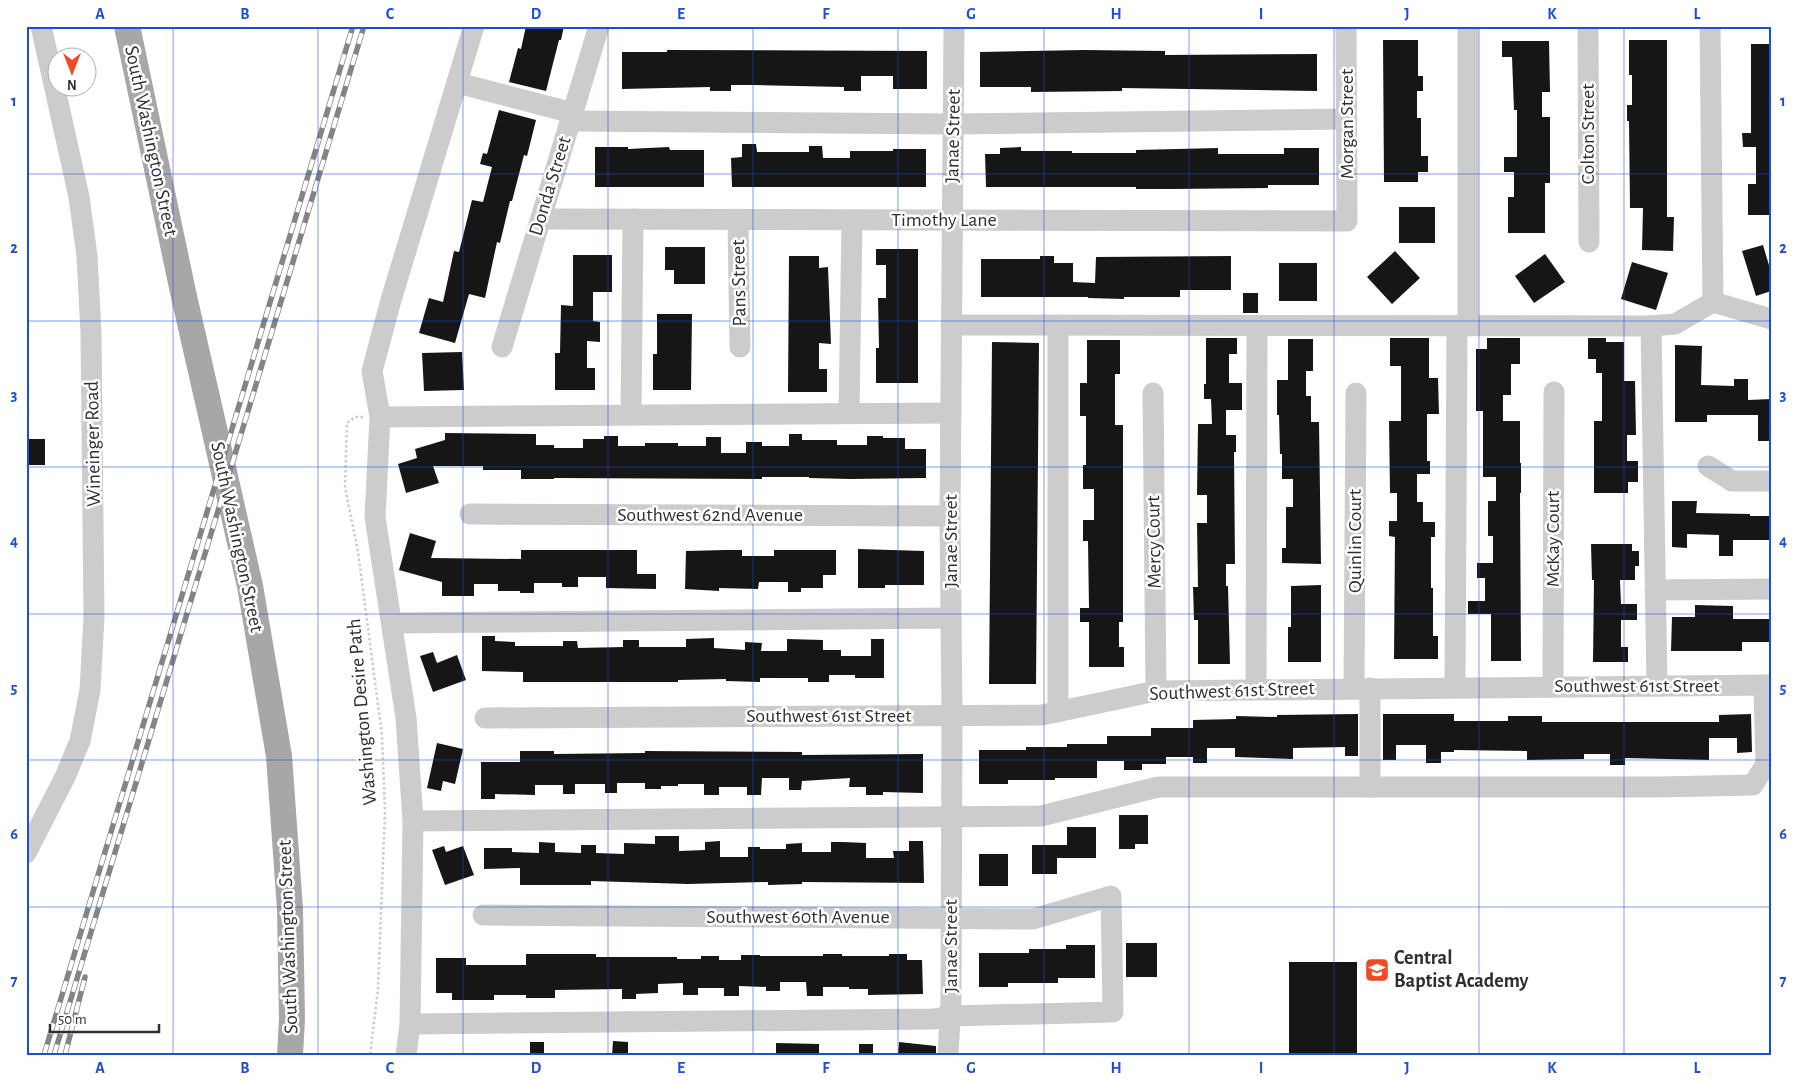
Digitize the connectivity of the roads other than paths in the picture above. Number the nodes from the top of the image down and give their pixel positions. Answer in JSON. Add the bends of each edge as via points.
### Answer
{"nodes":[{"id":1,"x":41,"y":26,"type":"edge"},
{"id":2,"x":127,"y":26,"type":"edge"},
{"id":3,"x":474,"y":26,"type":"edge"},
{"id":4,"x":599,"y":26,"type":"edge"},
{"id":5,"x":954,"y":26,"type":"edge"},
{"id":6,"x":1346,"y":26,"type":"edge"},
{"id":7,"x":1468,"y":26,"type":"edge"},
{"id":8,"x":1588,"y":26,"type":"edge"},
{"id":9,"x":1710,"y":26,"type":"edge"},
{"id":10,"x":458,"y":83,"type":"junction"},
{"id":11,"x":571,"y":117,"type":"junction"},
{"id":12,"x":1347,"y":119,"type":"junction"},
{"id":13,"x":953,"y":124,"type":"junction"},
{"id":14,"x":541,"y":219,"type":"junction"},
{"id":15,"x":633,"y":219,"type":"junction"},
{"id":16,"x":738,"y":220,"type":"junction"},
{"id":17,"x":852,"y":220,"type":"junction"},
{"id":18,"x":952,"y":220,"type":"junction"},
{"id":19,"x":1347,"y":221,"type":"joint"},
{"id":20,"x":1589,"y":242,"type":"dead end"},
{"id":21,"x":1713,"y":302,"type":"junction"},
{"id":22,"x":1771,"y":319,"type":"edge"},
{"id":23,"x":951,"y":325,"type":"junction"},
{"id":24,"x":1058,"y":325,"type":"junction"},
{"id":25,"x":1257,"y":326,"type":"junction"},
{"id":26,"x":1463,"y":326,"type":"junction"},
{"id":27,"x":1651,"y":326,"type":"junction"},
{"id":28,"x":502,"y":346,"type":"dead end"},
{"id":29,"x":740,"y":346,"type":"dead end"},
{"id":30,"x":1554,"y":392,"type":"dead end"},
{"id":31,"x":1153,"y":393,"type":"dead end"},
{"id":32,"x":1356,"y":393,"type":"dead end"},
{"id":33,"x":849,"y":413,"type":"junction"},
{"id":34,"x":951,"y":413,"type":"junction"},
{"id":35,"x":631,"y":415,"type":"junction"},
{"id":36,"x":380,"y":418,"type":"junction"},
{"id":37,"x":1708,"y":466,"type":"dead end"},
{"id":38,"x":1771,"y":481,"type":"edge"},
{"id":39,"x":470,"y":514,"type":"dead end"},
{"id":40,"x":950,"y":516,"type":"junction"},
{"id":41,"x":1771,"y":589,"type":"edge"},
{"id":42,"x":1656,"y":590,"type":"junction"},
{"id":43,"x":951,"y":618,"type":"junction"},
{"id":44,"x":392,"y":623,"type":"junction"},
{"id":45,"x":1767,"y":685,"type":"edge"},
{"id":46,"x":1657,"y":686,"type":"junction"},
{"id":47,"x":1455,"y":687,"type":"junction"},
{"id":48,"x":1553,"y":687,"type":"junction"},
{"id":49,"x":1362,"y":688,"type":"junction"},
{"id":50,"x":1256,"y":690,"type":"junction"},
{"id":51,"x":1156,"y":691,"type":"junction"},
{"id":52,"x":1058,"y":712,"type":"junction"},
{"id":53,"x":952,"y":716,"type":"junction"},
{"id":54,"x":485,"y":718,"type":"dead end"},
{"id":55,"x":1370,"y":788,"type":"junction"},
{"id":56,"x":950,"y":817,"type":"junction"},
{"id":57,"x":413,"y":821,"type":"junction"},
{"id":58,"x":26,"y":853,"type":"edge"},
{"id":59,"x":483,"y":915,"type":"dead end"},
{"id":60,"x":950,"y":918,"type":"junction"},
{"id":61,"x":950,"y":1016,"type":"junction"},
{"id":62,"x":410,"y":1024,"type":"junction"},
{"id":63,"x":290,"y":1055,"type":"edge"},
{"id":64,"x":406,"y":1055,"type":"edge"},
{"id":65,"x":948,"y":1055,"type":"edge"}],
"edges":[{"from":1,"to":58,"type":"street","name":"Wineinger Road","via":[[77,188],[87,256],[91,333],[94,617],[90,690],[80,741]]},
{"from":2,"to":63,"type":"main road","name":"South Washington Street","via":[[250,586],[279,756],[290,909]]},
{"from":3,"to":10,"type":"street"},
{"from":4,"to":11,"type":"street","name":"Donda Street"},
{"from":5,"to":13,"type":"street","name":"Janae Street"},
{"from":6,"to":12,"type":"street","name":"Morgan Street"},
{"from":7,"to":26,"type":"street"},
{"from":8,"to":20,"type":"street","name":"Colton Street"},
{"from":9,"to":21,"type":"street"},
{"from":10,"to":11,"type":"street"},
{"from":10,"to":36,"type":"street","via":[[372,371]]},
{"from":11,"to":13,"type":"street"},
{"from":11,"to":14,"type":"street","name":"Donda Street"},
{"from":12,"to":13,"type":"street"},
{"from":12,"to":19,"type":"street","name":"Morgan Street"},
{"from":13,"to":18,"type":"street","name":"Janae Street"},
{"from":14,"to":15,"type":"street","name":"Timothy Lane"},
{"from":14,"to":28,"type":"street","name":"Donda Street"},
{"from":15,"to":16,"type":"street","name":"Timothy Lane"},
{"from":15,"to":35,"type":"street"},
{"from":16,"to":17,"type":"street","name":"Timothy Lane"},
{"from":16,"to":29,"type":"street","name":"Pans Street"},
{"from":17,"to":18,"type":"street","name":"Timothy Lane"},
{"from":17,"to":33,"type":"street"},
{"from":18,"to":19,"type":"street","name":"Timothy Lane"},
{"from":18,"to":23,"type":"street","name":"Janae Street"},
{"from":21,"to":22,"type":"street"},
{"from":21,"to":27,"type":"street","via":[[1675,324]]},
{"from":23,"to":24,"type":"street"},
{"from":23,"to":34,"type":"street","name":"Janae Street"},
{"from":24,"to":25,"type":"street"},
{"from":24,"to":52,"type":"street"},
{"from":25,"to":26,"type":"street"},
{"from":25,"to":50,"type":"street"},
{"from":26,"to":27,"type":"street"},
{"from":26,"to":47,"type":"street"},
{"from":27,"to":42,"type":"street"},
{"from":30,"to":48,"type":"street","name":"McKay Court"},
{"from":31,"to":51,"type":"street","name":"Mercy Court"},
{"from":32,"to":49,"type":"street","name":"Quinlin Court"},
{"from":33,"to":34,"type":"street"},
{"from":33,"to":35,"type":"street"},
{"from":34,"to":40,"type":"street","name":"Janae Street"},
{"from":35,"to":36,"type":"street"},
{"from":36,"to":44,"type":"street","via":[[375,517]]},
{"from":37,"to":38,"type":"street","via":[[1732,481]]},
{"from":39,"to":40,"type":"street","name":"Southwest 62nd Avenue"},
{"from":40,"to":43,"type":"street","name":"Janae Street"},
{"from":41,"to":42,"type":"street"},
{"from":42,"to":46,"type":"street"},
{"from":43,"to":44,"type":"street"},
{"from":43,"to":53,"type":"street","name":"Janae Street"},
{"from":44,"to":57,"type":"street","via":[[406,718]]},
{"from":45,"to":46,"type":"street","name":"Southwest 61st Street"},
{"from":45,"to":55,"type":"street","via":[[1766,764],[1753,785]]},
{"from":46,"to":48,"type":"street","name":"Southwest 61st Street"},
{"from":47,"to":48,"type":"street","name":"Southwest 61st Street"},
{"from":47,"to":49,"type":"street","name":"Southwest 61st Street"},
{"from":49,"to":50,"type":"street","name":"Southwest 61st Street"},
{"from":49,"to":55,"type":"street","name":"Quinlin Court"},
{"from":50,"to":51,"type":"street","name":"Southwest 61st Street"},
{"from":51,"to":52,"type":"street","name":"Southwest 61st Street"},
{"from":52,"to":53,"type":"street","name":"Southwest 61st Street"},
{"from":53,"to":54,"type":"street","name":"Southwest 61st Street"},
{"from":53,"to":56,"type":"street","name":"Janae Street"},
{"from":55,"to":56,"type":"street","via":[[1158,788],[1041,816]]},
{"from":56,"to":57,"type":"street"},
{"from":56,"to":60,"type":"street","name":"Janae Street"},
{"from":57,"to":62,"type":"street"},
{"from":59,"to":60,"type":"street","name":"Southwest 60th Avenue"},
{"from":60,"to":61,"type":"street","name":"Janae Street"},
{"from":60,"to":61,"type":"street","name":"Southwest 60th Avenue","via":[[1033,918],[1110,896],[1114,1012]]},
{"from":61,"to":62,"type":"street","via":[[934,1019]]},
{"from":61,"to":65,"type":"street","name":"Janae Street"},
{"from":62,"to":64,"type":"street"}]}
